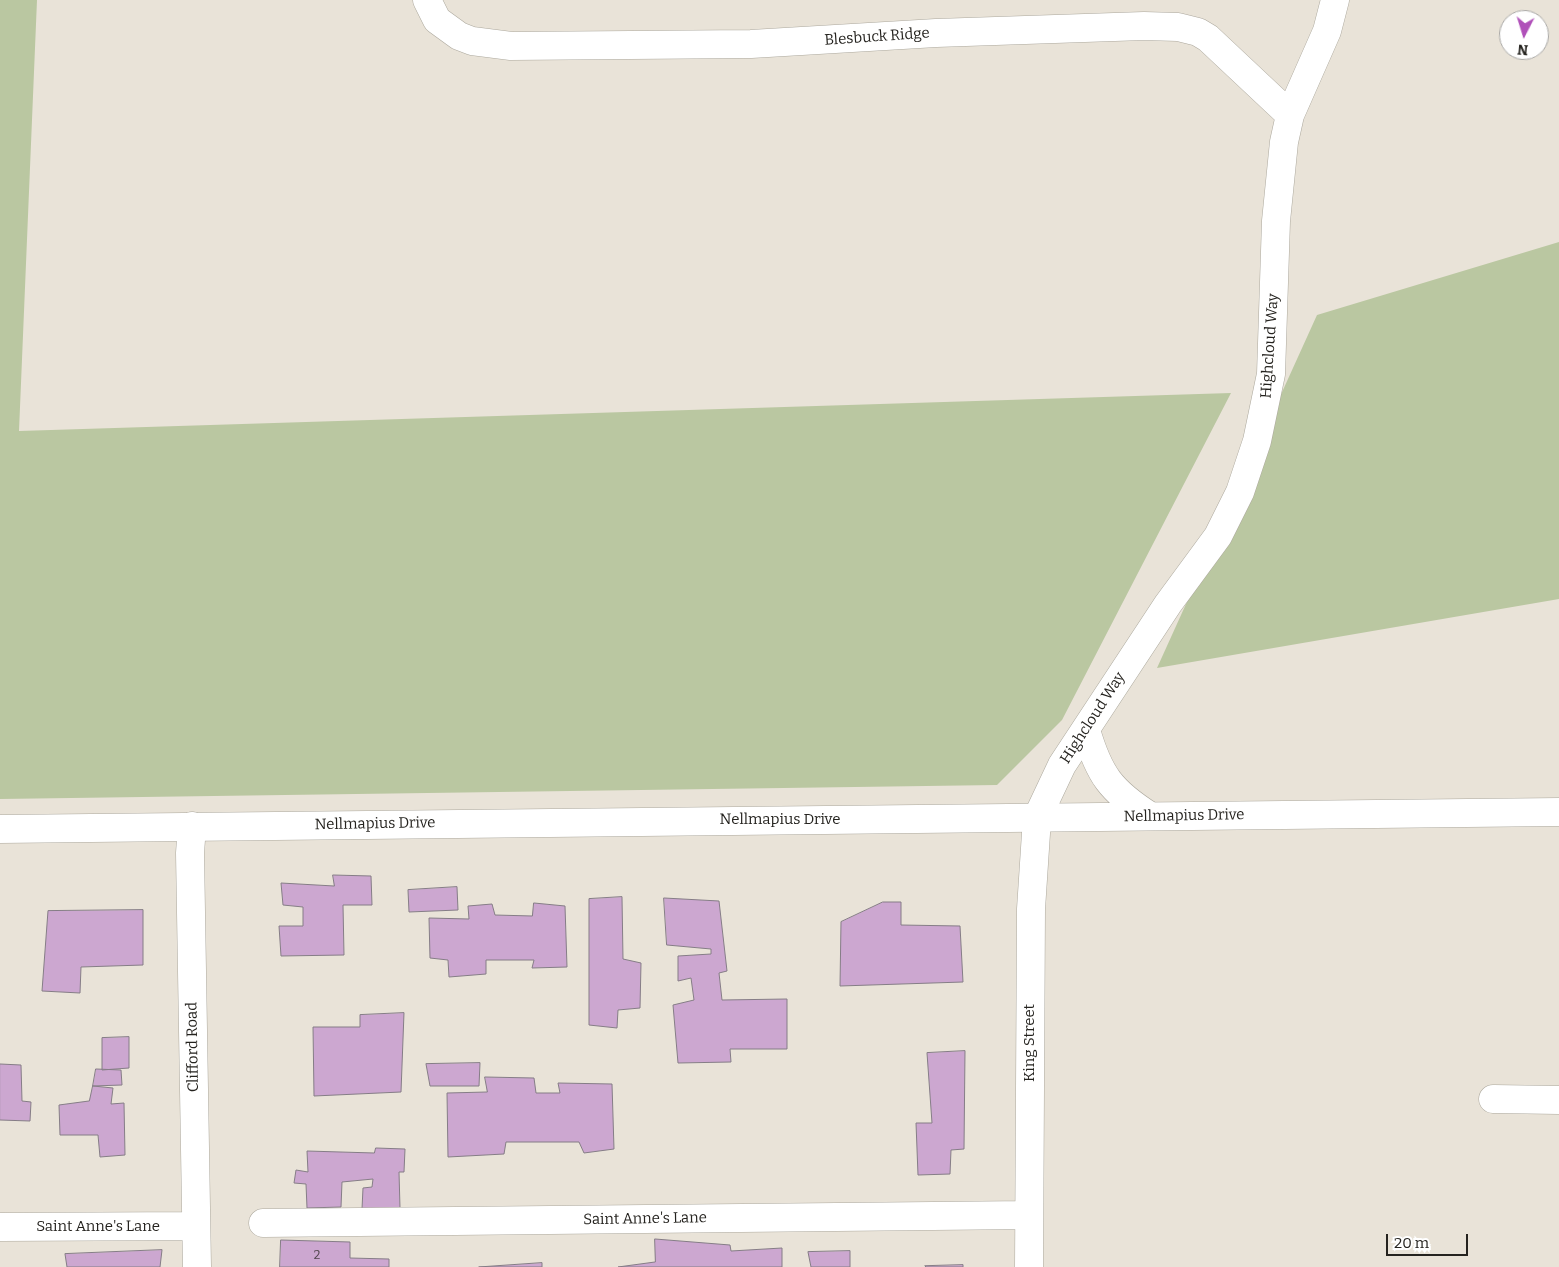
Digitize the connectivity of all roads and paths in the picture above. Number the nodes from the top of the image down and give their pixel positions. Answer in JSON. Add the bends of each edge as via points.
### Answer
{"nodes":[{"id":1,"x":1335,"y":0,"type":"edge"},
{"id":2,"x":432,"y":10,"type":"edge"},
{"id":3,"x":1290,"y":115,"type":"junction"},
{"id":4,"x":1086,"y":730,"type":"junction"},
{"id":5,"x":1559,"y":812,"type":"edge"},
{"id":6,"x":1150,"y":816,"type":"junction"},
{"id":7,"x":1037,"y":818,"type":"junction"},
{"id":8,"x":192,"y":826,"type":"junction"},
{"id":9,"x":0,"y":829,"type":"edge"},
{"id":10,"x":1493,"y":1099,"type":"dead end"},
{"id":11,"x":1559,"y":1100,"type":"edge"},
{"id":12,"x":1028,"y":1215,"type":"junction"},
{"id":13,"x":262,"y":1223,"type":"dead end"},
{"id":14,"x":196,"y":1226,"type":"junction"},
{"id":15,"x":0,"y":1227,"type":"edge"},
{"id":16,"x":197,"y":1267,"type":"edge"},
{"id":17,"x":1029,"y":1267,"type":"edge"}],
"edges":[{"from":1,"to":3,"type":"street","name":"Highcloud Way","via":[[1327,31]]},
{"from":2,"to":3,"type":"street","name":"Blesbuck Ridge","via":[[459,36],[472,41],[512,46],[751,44],[1033,29],[1178,27],[1208,38]]},
{"from":3,"to":4,"type":"street","name":"Highcloud Way","via":[[1276,221],[1271,374],[1257,441],[1235,503],[1218,536],[1168,604]]},
{"from":4,"to":6,"type":"street","via":[[1091,749],[1110,785],[1129,803]]},
{"from":4,"to":7,"type":"street","name":"Highcloud Way","via":[[1062,765]]},
{"from":5,"to":6,"type":"street","name":"Nellmapius Drive"},
{"from":6,"to":7,"type":"street","name":"Nellmapius Drive"},
{"from":7,"to":8,"type":"street","name":"Nellmapius Drive"},
{"from":7,"to":12,"type":"street","name":"King Street","via":[[1031,909]]},
{"from":8,"to":9,"type":"street","name":"Nellmapius Drive"},
{"from":8,"to":14,"type":"street","name":"Clifford Road"},
{"from":10,"to":11,"type":"street"},
{"from":12,"to":13,"type":"street","name":"Saint Anne's Lane"},
{"from":12,"to":17,"type":"street","name":"King Street"},
{"from":14,"to":15,"type":"street","name":"Saint Anne's Lane"},
{"from":14,"to":16,"type":"street","name":"Clifford Road"}]}
